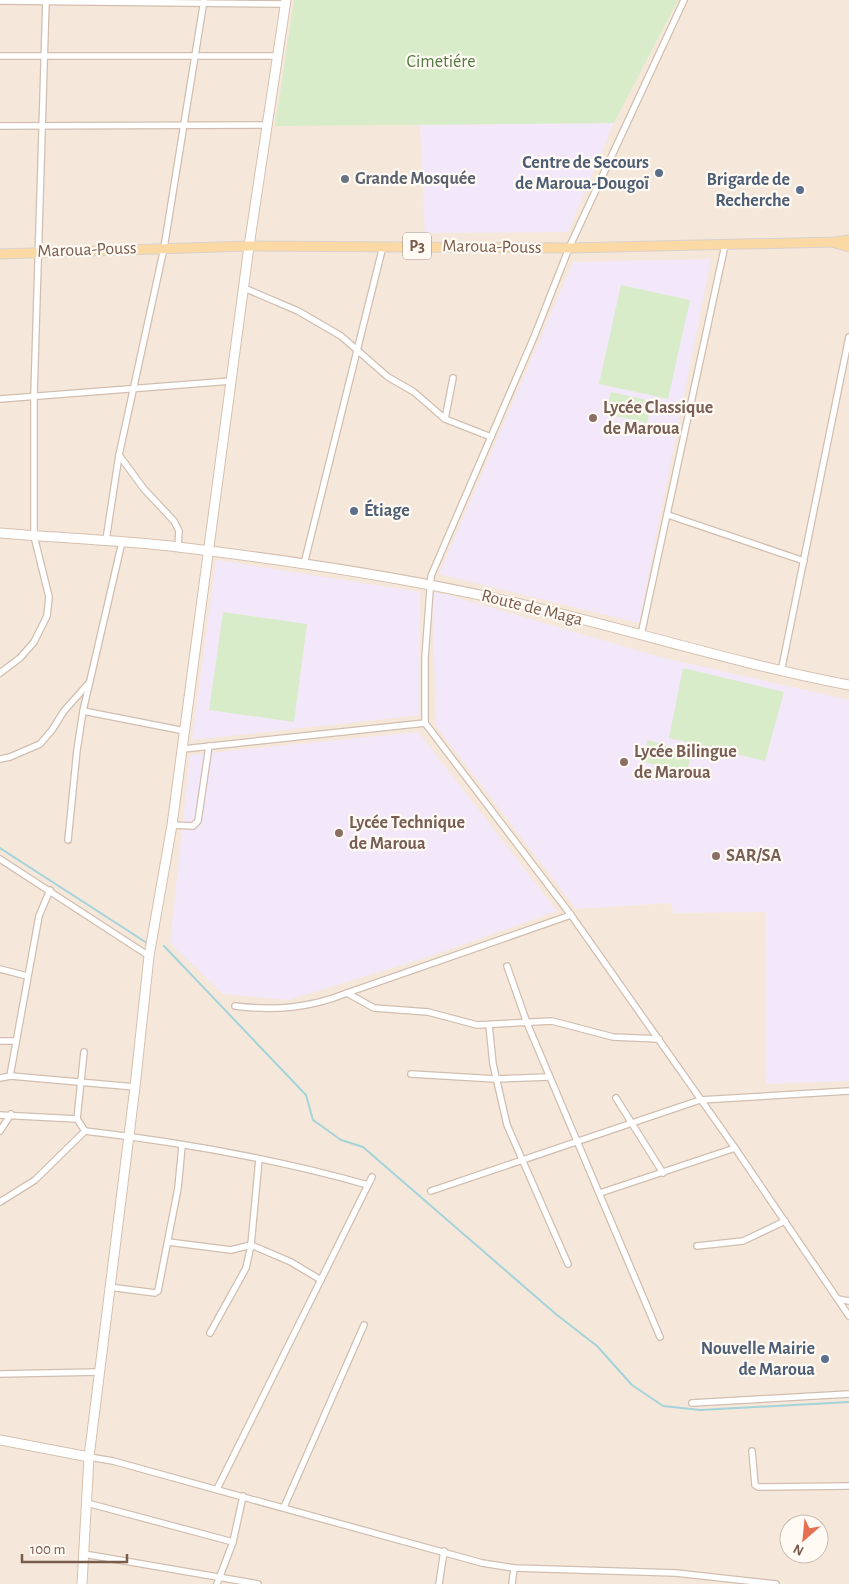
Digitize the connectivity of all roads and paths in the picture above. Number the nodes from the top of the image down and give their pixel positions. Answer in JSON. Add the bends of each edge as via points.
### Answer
{"nodes":[{"id":1,"x":684,"y":0,"type":"edge"},
{"id":2,"x":0,"y":1,"type":"edge"},
{"id":3,"x":46,"y":1,"type":"edge"},
{"id":4,"x":204,"y":1,"type":"edge"},
{"id":5,"x":286,"y":2,"type":"edge"},
{"id":6,"x":0,"y":56,"type":"edge"},
{"id":7,"x":43,"y":56,"type":"junction"},
{"id":8,"x":197,"y":56,"type":"junction"},
{"id":9,"x":278,"y":56,"type":"junction"},
{"id":10,"x":267,"y":125,"type":"junction"},
{"id":11,"x":0,"y":126,"type":"edge"},
{"id":12,"x":41,"y":126,"type":"junction"},
{"id":13,"x":184,"y":126,"type":"junction"},
{"id":14,"x":849,"y":240,"type":"edge"},
{"id":15,"x":834,"y":242,"type":"junction"},
{"id":16,"x":725,"y":245,"type":"junction"},
{"id":17,"x":249,"y":246,"type":"junction"},
{"id":18,"x":383,"y":246,"type":"junction"},
{"id":19,"x":164,"y":248,"type":"junction"},
{"id":20,"x":569,"y":248,"type":"junction"},
{"id":21,"x":849,"y":248,"type":"edge"},
{"id":22,"x":40,"y":251,"type":"junction"},
{"id":23,"x":0,"y":254,"type":"edge"},
{"id":24,"x":244,"y":288,"type":"junction"},
{"id":25,"x":849,"y":337,"type":"edge"},
{"id":26,"x":358,"y":350,"type":"junction"},
{"id":27,"x":453,"y":378,"type":"dead end"},
{"id":28,"x":231,"y":381,"type":"junction"},
{"id":29,"x":136,"y":388,"type":"junction"},
{"id":30,"x":34,"y":395,"type":"junction"},
{"id":31,"x":0,"y":398,"type":"edge"},
{"id":32,"x":445,"y":419,"type":"junction"},
{"id":33,"x":492,"y":437,"type":"junction"},
{"id":34,"x":119,"y":455,"type":"junction"},
{"id":35,"x":668,"y":515,"type":"junction"},
{"id":36,"x":0,"y":533,"type":"edge"},
{"id":37,"x":34,"y":536,"type":"junction"},
{"id":38,"x":106,"y":540,"type":"junction"},
{"id":39,"x":122,"y":542,"type":"junction"},
{"id":40,"x":178,"y":547,"type":"junction"},
{"id":41,"x":210,"y":552,"type":"junction"},
{"id":42,"x":804,"y":561,"type":"junction"},
{"id":43,"x":304,"y":564,"type":"junction"},
{"id":44,"x":428,"y":584,"type":"junction"},
{"id":45,"x":641,"y":635,"type":"junction"},
{"id":46,"x":781,"y":672,"type":"junction"},
{"id":47,"x":0,"y":673,"type":"edge"},
{"id":48,"x":90,"y":682,"type":"junction"},
{"id":49,"x":849,"y":685,"type":"edge"},
{"id":50,"x":83,"y":711,"type":"junction"},
{"id":51,"x":425,"y":723,"type":"junction"},
{"id":52,"x":185,"y":731,"type":"junction"},
{"id":53,"x":209,"y":746,"type":"junction"},
{"id":54,"x":183,"y":749,"type":"junction"},
{"id":55,"x":0,"y":759,"type":"edge"},
{"id":56,"x":172,"y":825,"type":"junction"},
{"id":57,"x":68,"y":840,"type":"dead end"},
{"id":58,"x":0,"y":859,"type":"edge"},
{"id":59,"x":50,"y":890,"type":"junction"},
{"id":60,"x":571,"y":915,"type":"junction"},
{"id":61,"x":149,"y":956,"type":"junction"},
{"id":62,"x":507,"y":966,"type":"dead end"},
{"id":63,"x":0,"y":969,"type":"edge"},
{"id":64,"x":27,"y":976,"type":"junction"},
{"id":65,"x":348,"y":993,"type":"junction"},
{"id":66,"x":235,"y":1006,"type":"dead end"},
{"id":67,"x":527,"y":1023,"type":"junction"},
{"id":68,"x":489,"y":1025,"type":"junction"},
{"id":69,"x":659,"y":1039,"type":"junction"},
{"id":70,"x":0,"y":1041,"type":"edge"},
{"id":71,"x":16,"y":1041,"type":"junction"},
{"id":72,"x":84,"y":1052,"type":"dead end"},
{"id":73,"x":411,"y":1074,"type":"dead end"},
{"id":74,"x":10,"y":1076,"type":"junction"},
{"id":75,"x":549,"y":1077,"type":"junction"},
{"id":76,"x":0,"y":1078,"type":"edge"},
{"id":77,"x":496,"y":1079,"type":"junction"},
{"id":78,"x":79,"y":1083,"type":"junction"},
{"id":79,"x":135,"y":1087,"type":"junction"},
{"id":80,"x":849,"y":1091,"type":"edge"},
{"id":81,"x":616,"y":1098,"type":"dead end"},
{"id":82,"x":700,"y":1100,"type":"junction"},
{"id":83,"x":11,"y":1114,"type":"junction"},
{"id":84,"x":0,"y":1115,"type":"edge"},
{"id":85,"x":77,"y":1119,"type":"junction"},
{"id":86,"x":632,"y":1123,"type":"junction"},
{"id":87,"x":0,"y":1130,"type":"edge"},
{"id":88,"x":85,"y":1131,"type":"junction"},
{"id":89,"x":127,"y":1135,"type":"junction"},
{"id":90,"x":577,"y":1141,"type":"junction"},
{"id":91,"x":182,"y":1146,"type":"junction"},
{"id":92,"x":735,"y":1148,"type":"junction"},
{"id":93,"x":259,"y":1159,"type":"junction"},
{"id":94,"x":522,"y":1159,"type":"junction"},
{"id":95,"x":663,"y":1172,"type":"junction"},
{"id":96,"x":372,"y":1177,"type":"dead end"},
{"id":97,"x":368,"y":1185,"type":"junction"},
{"id":98,"x":431,"y":1191,"type":"dead end"},
{"id":99,"x":600,"y":1193,"type":"junction"},
{"id":100,"x":0,"y":1202,"type":"edge"},
{"id":101,"x":785,"y":1221,"type":"junction"},
{"id":102,"x":168,"y":1242,"type":"junction"},
{"id":103,"x":251,"y":1244,"type":"junction"},
{"id":104,"x":697,"y":1246,"type":"dead end"},
{"id":105,"x":568,"y":1264,"type":"dead end"},
{"id":106,"x":321,"y":1280,"type":"junction"},
{"id":107,"x":109,"y":1287,"type":"junction"},
{"id":108,"x":838,"y":1299,"type":"junction"},
{"id":109,"x":849,"y":1301,"type":"edge"},
{"id":110,"x":849,"y":1316,"type":"edge"},
{"id":111,"x":364,"y":1325,"type":"dead end"},
{"id":112,"x":210,"y":1334,"type":"dead end"},
{"id":113,"x":660,"y":1337,"type":"dead end"},
{"id":114,"x":99,"y":1372,"type":"junction"},
{"id":115,"x":0,"y":1374,"type":"edge"},
{"id":116,"x":849,"y":1394,"type":"edge"},
{"id":117,"x":692,"y":1403,"type":"dead end"},
{"id":118,"x":0,"y":1440,"type":"edge"},
{"id":119,"x":752,"y":1451,"type":"dead end"},
{"id":120,"x":89,"y":1458,"type":"junction"},
{"id":121,"x":849,"y":1486,"type":"edge"},
{"id":122,"x":217,"y":1489,"type":"junction"},
{"id":123,"x":243,"y":1496,"type":"junction"},
{"id":124,"x":87,"y":1503,"type":"junction"},
{"id":125,"x":284,"y":1506,"type":"junction"},
{"id":126,"x":233,"y":1542,"type":"junction"},
{"id":127,"x":444,"y":1551,"type":"junction"},
{"id":128,"x":84,"y":1554,"type":"junction"},
{"id":129,"x":514,"y":1568,"type":"junction"},
{"id":130,"x":220,"y":1577,"type":"junction"},
{"id":131,"x":82,"y":1584,"type":"edge"},
{"id":132,"x":217,"y":1584,"type":"edge"},
{"id":133,"x":258,"y":1584,"type":"edge"},
{"id":134,"x":439,"y":1584,"type":"edge"},
{"id":135,"x":512,"y":1584,"type":"edge"},
{"id":136,"x":776,"y":1584,"type":"edge"}],
"edges":[{"from":1,"to":20,"type":"street"},
{"from":2,"to":3,"type":"street"},
{"from":3,"to":4,"type":"street"},
{"from":3,"to":7,"type":"street"},
{"from":4,"to":5,"type":"street"},
{"from":4,"to":8,"type":"street"},
{"from":5,"to":9,"type":"main road"},
{"from":6,"to":7,"type":"street"},
{"from":7,"to":8,"type":"street"},
{"from":7,"to":12,"type":"street"},
{"from":8,"to":9,"type":"street"},
{"from":8,"to":13,"type":"street"},
{"from":9,"to":10,"type":"main road"},
{"from":10,"to":13,"type":"street"},
{"from":10,"to":17,"type":"main road"},
{"from":11,"to":12,"type":"street"},
{"from":12,"to":13,"type":"street"},
{"from":12,"to":22,"type":"street"},
{"from":13,"to":19,"type":"street"},
{"from":14,"to":15,"type":"main road","name":"Maroua-Pouss"},
{"from":15,"to":16,"type":"main road","name":"Maroua-Pouss","number":"P3"},
{"from":15,"to":21,"type":"main road"},
{"from":16,"to":20,"type":"main road","name":"Maroua-Pouss","number":"P3"},
{"from":16,"to":35,"type":"street"},
{"from":17,"to":18,"type":"main road","name":"Maroua-Pouss","number":"P3"},
{"from":17,"to":19,"type":"main road","name":"Maroua-Pouss","number":"P3"},
{"from":17,"to":24,"type":"main road"},
{"from":18,"to":20,"type":"main road","name":"Maroua-Pouss","number":"P3"},
{"from":18,"to":26,"type":"street"},
{"from":19,"to":22,"type":"main road","name":"Maroua-Pouss","number":"P3"},
{"from":19,"to":29,"type":"street"},
{"from":20,"to":33,"type":"street"},
{"from":22,"to":23,"type":"main road","name":"Maroua-Pouss","number":"P3"},
{"from":22,"to":30,"type":"street"},
{"from":24,"to":26,"type":"street","via":[[302,313]]},
{"from":24,"to":28,"type":"main road"},
{"from":25,"to":42,"type":"street"},
{"from":26,"to":32,"type":"street"},
{"from":26,"to":43,"type":"street"},
{"from":27,"to":32,"type":"street"},
{"from":28,"to":29,"type":"street"},
{"from":28,"to":41,"type":"main road"},
{"from":29,"to":30,"type":"street"},
{"from":29,"to":34,"type":"street"},
{"from":30,"to":31,"type":"street"},
{"from":30,"to":37,"type":"street"},
{"from":32,"to":33,"type":"street"},
{"from":33,"to":44,"type":"street"},
{"from":34,"to":38,"type":"street"},
{"from":34,"to":40,"type":"street","via":[[174,522],[179,531]]},
{"from":35,"to":42,"type":"street"},
{"from":35,"to":45,"type":"street"},
{"from":36,"to":37,"type":"main road","name":"Route de Maga"},
{"from":37,"to":38,"type":"main road","name":"Route de Maga"},
{"from":37,"to":47,"type":"street","via":[[49,597],[46,616],[26,653]]},
{"from":38,"to":39,"type":"main road","name":"Route de Maga"},
{"from":39,"to":40,"type":"main road","name":"Route de Maga"},
{"from":39,"to":48,"type":"street"},
{"from":40,"to":41,"type":"main road","name":"Route de Maga"},
{"from":41,"to":43,"type":"main road","name":"Route de Maga"},
{"from":41,"to":52,"type":"main road"},
{"from":42,"to":46,"type":"street"},
{"from":43,"to":44,"type":"main road","name":"Route de Maga"},
{"from":44,"to":45,"type":"main road","name":"Route de Maga"},
{"from":44,"to":51,"type":"street"},
{"from":45,"to":46,"type":"main road","name":"Route de Maga"},
{"from":46,"to":49,"type":"main road","name":"Route de Maga"},
{"from":48,"to":50,"type":"street"},
{"from":48,"to":55,"type":"street","via":[[40,744]]},
{"from":50,"to":52,"type":"street"},
{"from":50,"to":57,"type":"street"},
{"from":51,"to":53,"type":"street"},
{"from":51,"to":60,"type":"street"},
{"from":52,"to":54,"type":"main road"},
{"from":53,"to":54,"type":"street"},
{"from":53,"to":56,"type":"street","via":[[198,821],[193,826]]},
{"from":54,"to":56,"type":"main road"},
{"from":56,"to":61,"type":"main road"},
{"from":58,"to":59,"type":"street"},
{"from":59,"to":61,"type":"street"},
{"from":59,"to":64,"type":"street","via":[[39,916]]},
{"from":60,"to":65,"type":"street"},
{"from":60,"to":69,"type":"street"},
{"from":61,"to":79,"type":"main road"},
{"from":62,"to":67,"type":"street"},
{"from":63,"to":64,"type":"street"},
{"from":64,"to":71,"type":"street"},
{"from":65,"to":66,"type":"street","via":[[323,1002],[282,1009]]},
{"from":65,"to":68,"type":"street","via":[[374,1008],[417,1010],[466,1023]]},
{"from":67,"to":68,"type":"street"},
{"from":67,"to":69,"type":"street","via":[[558,1022],[608,1036]]},
{"from":67,"to":75,"type":"street"},
{"from":68,"to":77,"type":"street"},
{"from":69,"to":82,"type":"street"},
{"from":70,"to":71,"type":"street"},
{"from":71,"to":74,"type":"street"},
{"from":72,"to":78,"type":"street"},
{"from":73,"to":77,"type":"street"},
{"from":74,"to":76,"type":"street"},
{"from":74,"to":78,"type":"street"},
{"from":75,"to":77,"type":"street"},
{"from":75,"to":90,"type":"street"},
{"from":77,"to":94,"type":"street","via":[[507,1125]]},
{"from":78,"to":79,"type":"street"},
{"from":78,"to":85,"type":"street"},
{"from":79,"to":89,"type":"main road"},
{"from":80,"to":82,"type":"street"},
{"from":81,"to":86,"type":"street"},
{"from":82,"to":86,"type":"street"},
{"from":82,"to":92,"type":"street"},
{"from":83,"to":84,"type":"street"},
{"from":83,"to":85,"type":"street"},
{"from":83,"to":87,"type":"street"},
{"from":85,"to":88,"type":"street"},
{"from":86,"to":90,"type":"street"},
{"from":86,"to":95,"type":"street"},
{"from":88,"to":89,"type":"street"},
{"from":88,"to":100,"type":"street","via":[[35,1180]]},
{"from":89,"to":91,"type":"street"},
{"from":89,"to":107,"type":"main road"},
{"from":90,"to":94,"type":"street"},
{"from":90,"to":99,"type":"street"},
{"from":91,"to":93,"type":"street"},
{"from":91,"to":102,"type":"street"},
{"from":92,"to":95,"type":"street"},
{"from":92,"to":101,"type":"street"},
{"from":93,"to":97,"type":"street","via":[[308,1168]]},
{"from":93,"to":103,"type":"street"},
{"from":94,"to":98,"type":"street"},
{"from":94,"to":105,"type":"street"},
{"from":95,"to":99,"type":"street"},
{"from":96,"to":97,"type":"street"},
{"from":97,"to":106,"type":"street"},
{"from":99,"to":113,"type":"street"},
{"from":101,"to":104,"type":"street","via":[[743,1241]]},
{"from":101,"to":108,"type":"street"},
{"from":102,"to":103,"type":"street","via":[[230,1250]]},
{"from":102,"to":107,"type":"street","via":[[156,1293]]},
{"from":103,"to":106,"type":"street"},
{"from":103,"to":112,"type":"street","via":[[246,1268]]},
{"from":106,"to":122,"type":"street"},
{"from":107,"to":114,"type":"main road"},
{"from":108,"to":109,"type":"street"},
{"from":108,"to":110,"type":"street"},
{"from":111,"to":125,"type":"street"},
{"from":114,"to":115,"type":"street"},
{"from":114,"to":120,"type":"main road"},
{"from":116,"to":117,"type":"street"},
{"from":118,"to":120,"type":"main road"},
{"from":119,"to":121,"type":"street","via":[[758,1488]]},
{"from":120,"to":122,"type":"street","via":[[114,1461]]},
{"from":120,"to":124,"type":"main road"},
{"from":122,"to":123,"type":"street"},
{"from":123,"to":125,"type":"street"},
{"from":123,"to":126,"type":"street"},
{"from":124,"to":126,"type":"street"},
{"from":124,"to":128,"type":"main road"},
{"from":125,"to":127,"type":"street"},
{"from":126,"to":130,"type":"street"},
{"from":127,"to":129,"type":"street"},
{"from":127,"to":134,"type":"street"},
{"from":128,"to":130,"type":"street"},
{"from":128,"to":131,"type":"main road"},
{"from":129,"to":135,"type":"street"},
{"from":129,"to":136,"type":"street","via":[[676,1573]]},
{"from":130,"to":132,"type":"street"},
{"from":130,"to":133,"type":"street"}]}
